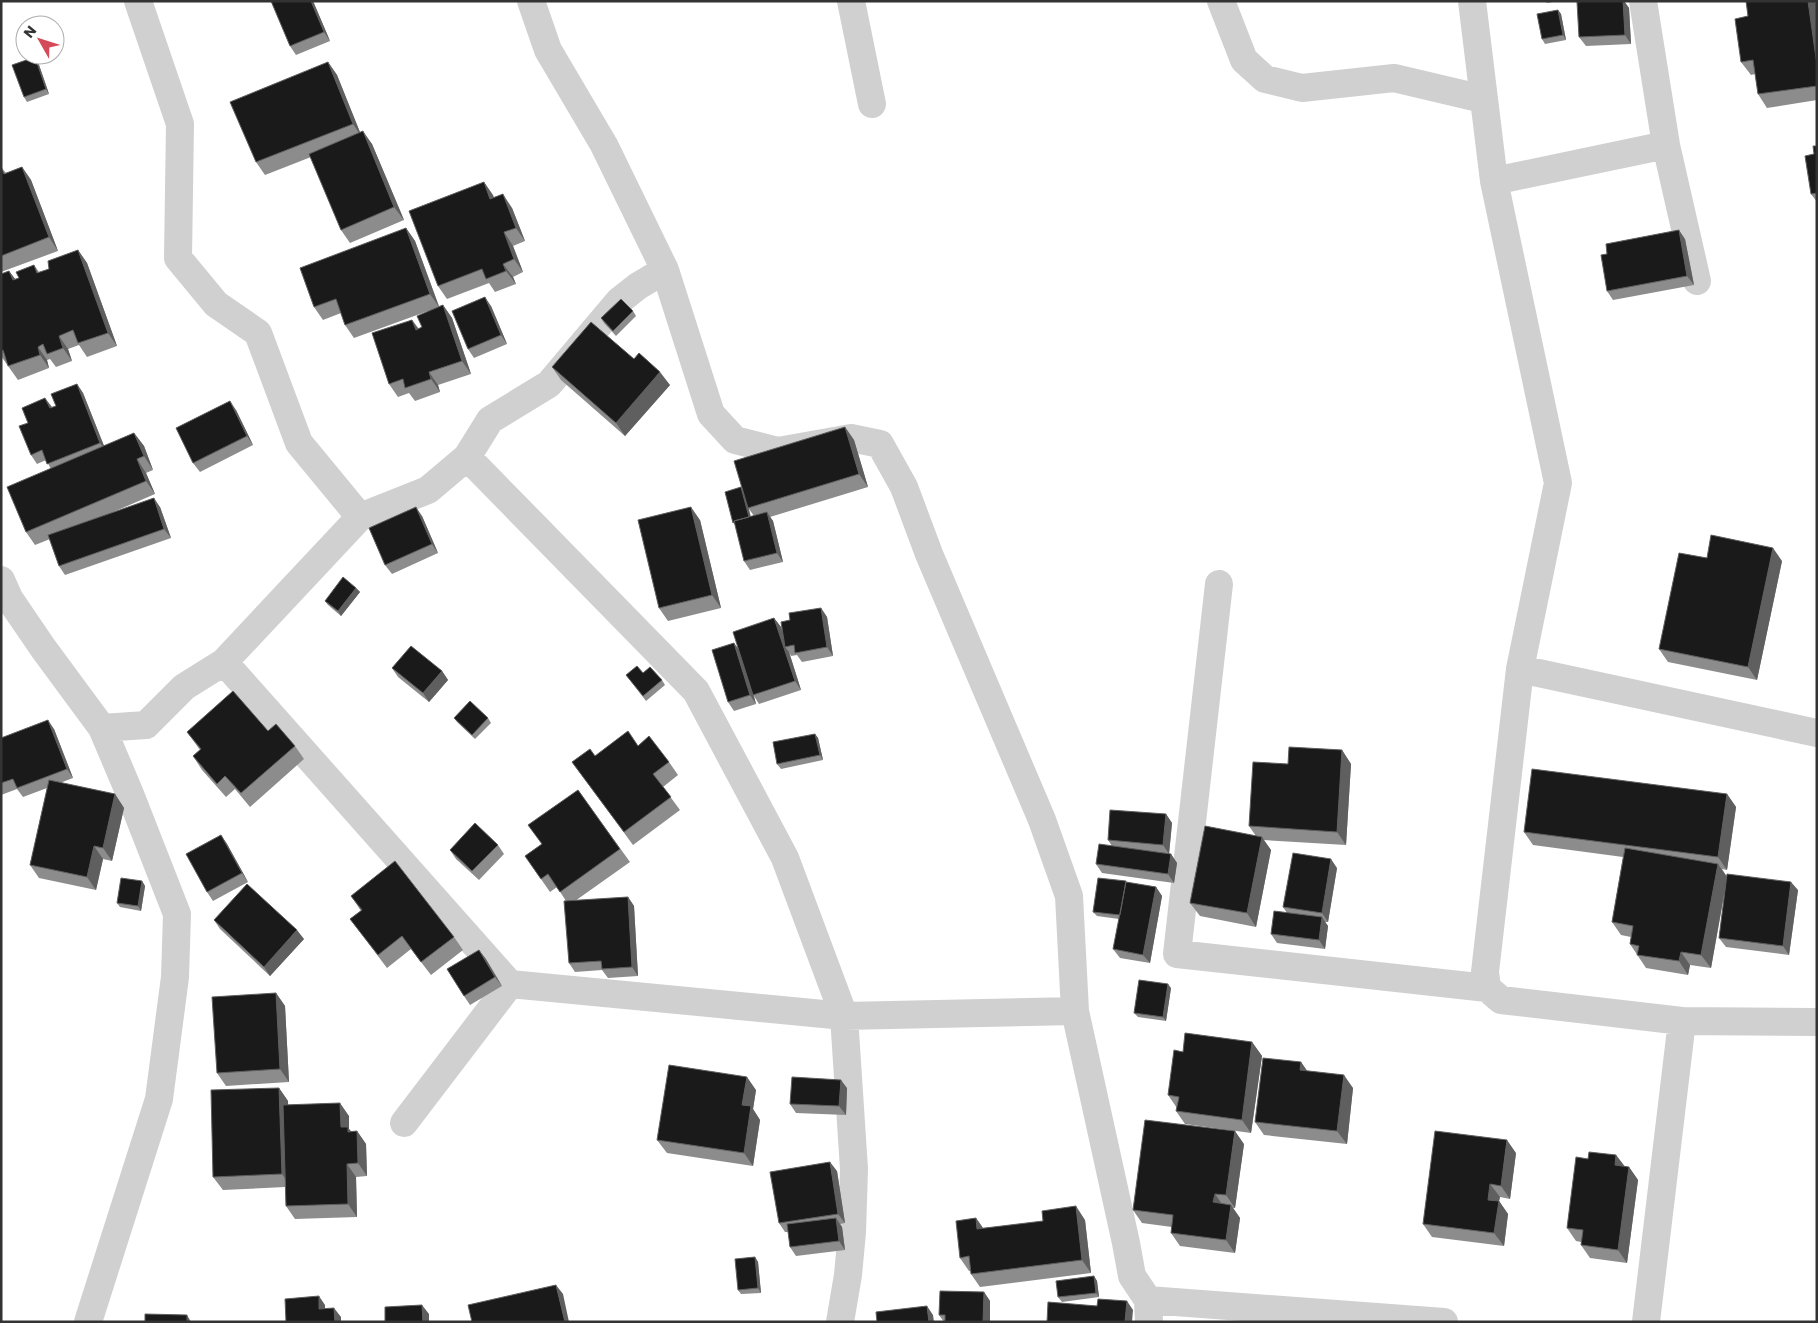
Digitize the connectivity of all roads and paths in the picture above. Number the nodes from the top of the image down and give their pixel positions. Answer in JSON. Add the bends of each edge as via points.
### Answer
{"nodes":[{"id":1,"x":138,"y":1,"type":"edge"},
{"id":2,"x":531,"y":1,"type":"edge"},
{"id":3,"x":851,"y":1,"type":"edge"},
{"id":4,"x":1221,"y":1,"type":"edge"},
{"id":5,"x":1472,"y":1,"type":"edge"},
{"id":6,"x":1643,"y":1,"type":"edge"},
{"id":7,"x":1483,"y":99,"type":"junction"},
{"id":8,"x":872,"y":104,"type":"dead end"},
{"id":9,"x":1666,"y":145,"type":"junction"},
{"id":10,"x":1494,"y":181,"type":"junction"},
{"id":11,"x":664,"y":270,"type":"junction"},
{"id":12,"x":1698,"y":281,"type":"dead end"},
{"id":13,"x":467,"y":457,"type":"junction"},
{"id":14,"x":360,"y":517,"type":"junction"},
{"id":15,"x":1,"y":580,"type":"edge"},
{"id":16,"x":1219,"y":584,"type":"dead end"},
{"id":17,"x":224,"y":662,"type":"junction"},
{"id":18,"x":1520,"y":669,"type":"junction"},
{"id":19,"x":102,"y":728,"type":"junction"},
{"id":20,"x":1817,"y":733,"type":"edge"},
{"id":21,"x":510,"y":984,"type":"junction"},
{"id":22,"x":1487,"y":988,"type":"junction"},
{"id":23,"x":1076,"y":1011,"type":"junction"},
{"id":24,"x":844,"y":1016,"type":"junction"},
{"id":25,"x":1682,"y":1021,"type":"junction"},
{"id":26,"x":1817,"y":1022,"type":"edge"},
{"id":27,"x":404,"y":1123,"type":"dead end"},
{"id":28,"x":1149,"y":1311,"type":"edge"},
{"id":29,"x":88,"y":1322,"type":"edge"},
{"id":30,"x":840,"y":1322,"type":"edge"},
{"id":31,"x":1444,"y":1322,"type":"edge"},
{"id":32,"x":1646,"y":1322,"type":"edge"}],
"edges":[{"from":1,"to":14,"type":"street","via":[[180,124],[178,258],[216,304],[258,333],[299,443]]},
{"from":2,"to":11,"type":"street","via":[[548,50],[604,146]]},
{"from":3,"to":8,"type":"street"},
{"from":4,"to":7,"type":"street","via":[[1244,60],[1265,79],[1302,88],[1394,78]]},
{"from":5,"to":7,"type":"street"},
{"from":6,"to":9,"type":"street"},
{"from":7,"to":10,"type":"street"},
{"from":9,"to":10,"type":"street"},
{"from":9,"to":12,"type":"street"},
{"from":10,"to":18,"type":"street","via":[[1558,483]]},
{"from":11,"to":13,"type":"street","via":[[619,301],[549,384],[490,420]]},
{"from":11,"to":23,"type":"street","via":[[711,414],[735,440],[778,451],[852,438],[880,444],[904,487],[929,554],[1042,820],[1069,896]]},
{"from":13,"to":14,"type":"street","via":[[428,490]]},
{"from":13,"to":24,"type":"street","via":[[696,691],[785,858]]},
{"from":14,"to":17,"type":"street"},
{"from":15,"to":19,"type":"street","via":[[9,598],[43,648]]},
{"from":16,"to":22,"type":"street","via":[[1177,954]]},
{"from":17,"to":19,"type":"street","via":[[184,687],[146,725]]},
{"from":17,"to":21,"type":"street"},
{"from":18,"to":20,"type":"street"},
{"from":18,"to":22,"type":"street","via":[[1485,972]]},
{"from":19,"to":29,"type":"street","via":[[177,914],[175,978],[159,1099]]},
{"from":21,"to":24,"type":"street"},
{"from":21,"to":27,"type":"street"},
{"from":22,"to":25,"type":"street","via":[[1501,1000]]},
{"from":23,"to":24,"type":"street"},
{"from":23,"to":28,"type":"street","via":[[1132,1276]]},
{"from":24,"to":30,"type":"street","via":[[854,1169],[852,1232]]},
{"from":25,"to":26,"type":"street"},
{"from":25,"to":32,"type":"street"},
{"from":28,"to":31,"type":"street"}]}
